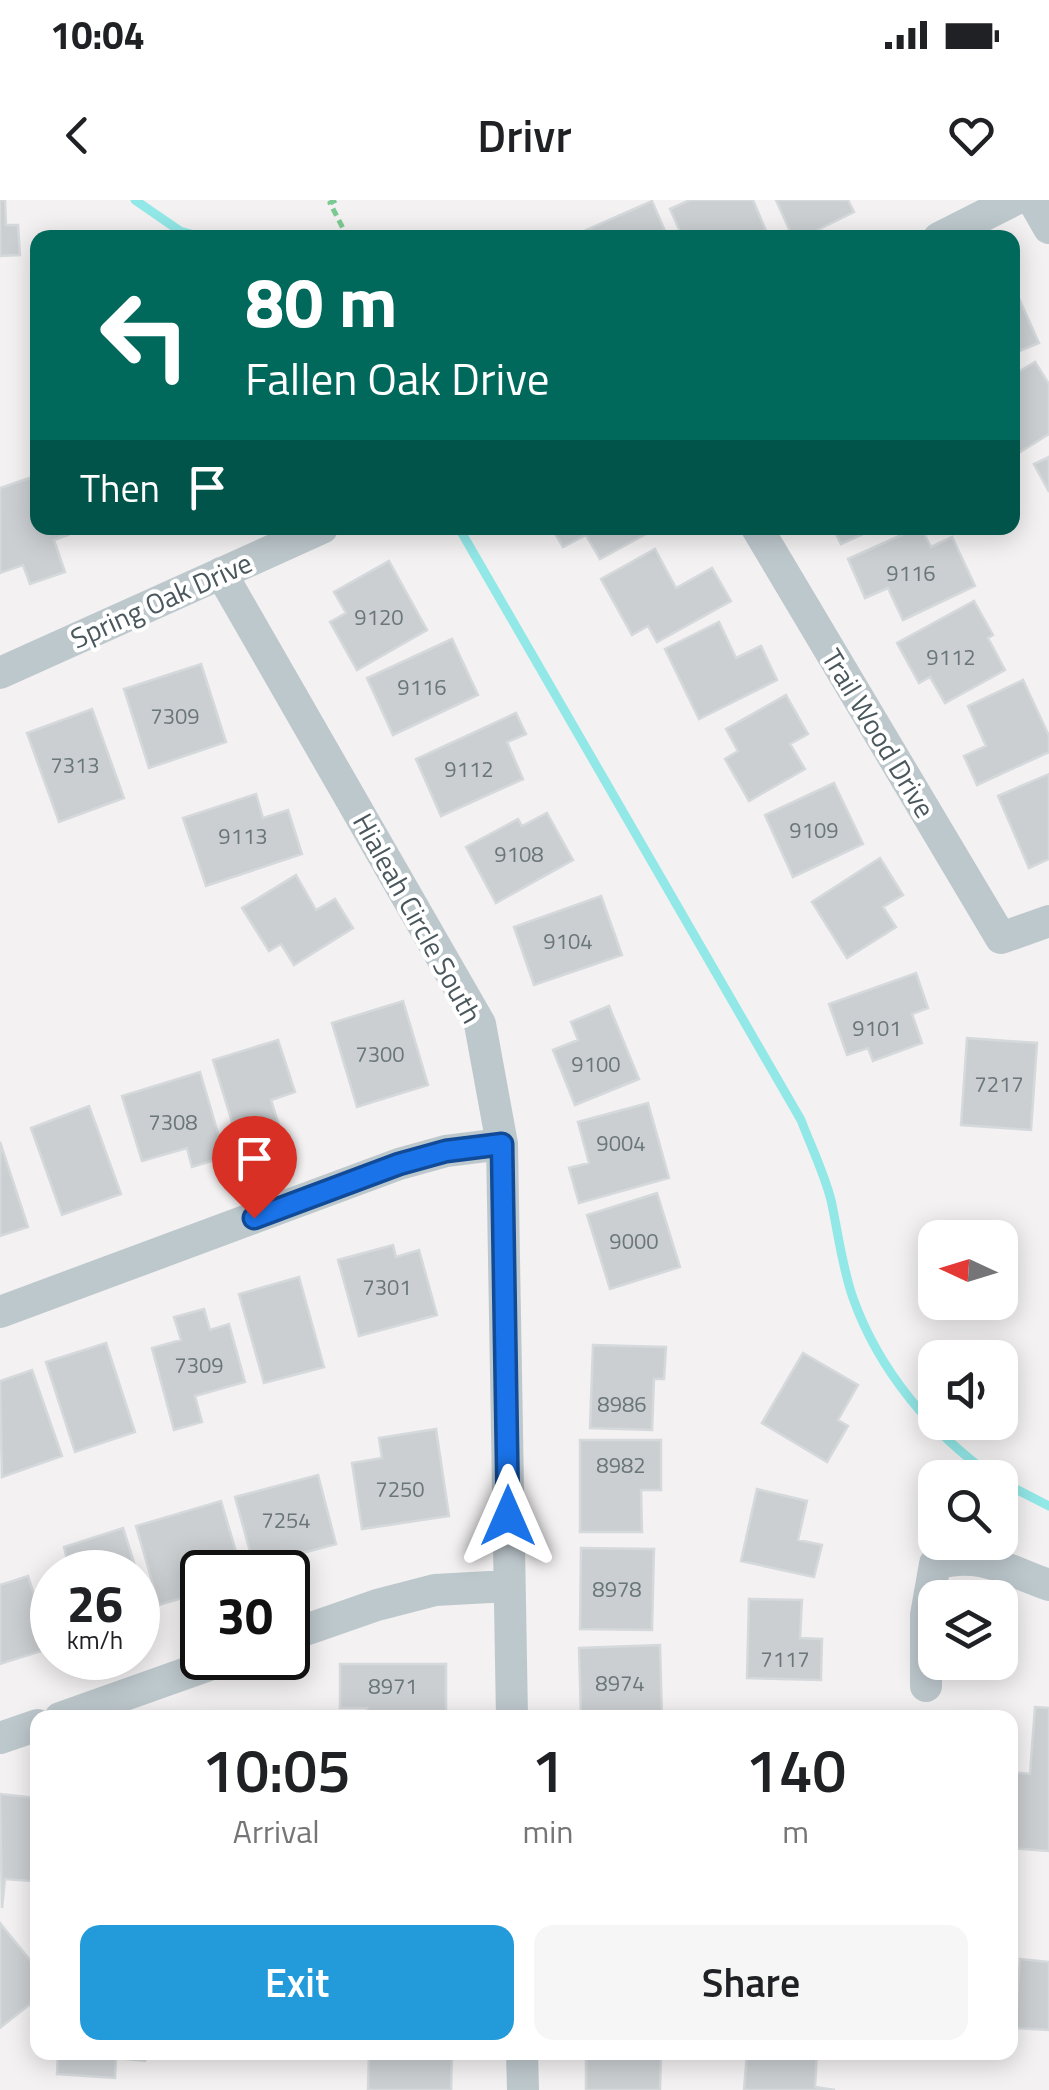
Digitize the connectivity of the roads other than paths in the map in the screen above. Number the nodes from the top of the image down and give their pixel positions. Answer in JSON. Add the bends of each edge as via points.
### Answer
{"nodes":[{"id":1,"x":1014,"y":200,"type":"edge"},
{"id":2,"x":1032,"y":200,"type":"edge"},
{"id":3,"x":1049,"y":228,"type":"edge"},
{"id":4,"x":956,"y":230,"type":"edge"},
{"id":5,"x":306,"y":535,"type":"edge"},
{"id":6,"x":761,"y":535,"type":"edge"},
{"id":7,"x":221,"y":573,"type":"junction"},
{"id":8,"x":0,"y":673,"type":"edge"},
{"id":9,"x":1049,"y":921,"type":"edge"},
{"id":10,"x":502,"y":1144,"type":"junction"},
{"id":11,"x":0,"y":1312,"type":"edge"},
{"id":12,"x":1049,"y":1585,"type":"edge"},
{"id":13,"x":508,"y":1586,"type":"junction"},
{"id":14,"x":310,"y":1628,"type":"edge"},
{"id":15,"x":180,"y":1679,"type":"edge"},
{"id":16,"x":926,"y":1686,"type":"dead end"},
{"id":17,"x":111,"y":1709,"type":"edge"},
{"id":18,"x":512,"y":1710,"type":"edge"},
{"id":19,"x":30,"y":1728,"type":"edge"},
{"id":20,"x":0,"y":1738,"type":"edge"},
{"id":21,"x":522,"y":2060,"type":"edge"},
{"id":22,"x":523,"y":2090,"type":"edge"}],
"edges":[{"from":1,"to":4,"type":"street"},
{"from":2,"to":3,"type":"street"},
{"from":5,"to":7,"type":"street","name":"Spring Oak Drive"},
{"from":6,"to":9,"type":"street","name":"Trail Wood Drive","via":[[1001,938]]},
{"from":7,"to":8,"type":"street","name":"Spring Oak Drive"},
{"from":7,"to":10,"type":"street","name":"Hialeah Circle South","via":[[480,1024]]},
{"from":10,"to":11,"type":"street","via":[[399,1164]]},
{"from":10,"to":13,"type":"street","name":"Hialeah Circle South"},
{"from":12,"to":16,"type":"street","via":[[989,1562],[960,1557],[934,1564]]},
{"from":13,"to":14,"type":"street","via":[[435,1590]]},
{"from":13,"to":18,"type":"street","name":"Hialeah Circle South"},
{"from":15,"to":17,"type":"street"},
{"from":19,"to":20,"type":"street"},
{"from":21,"to":22,"type":"street"}]}
